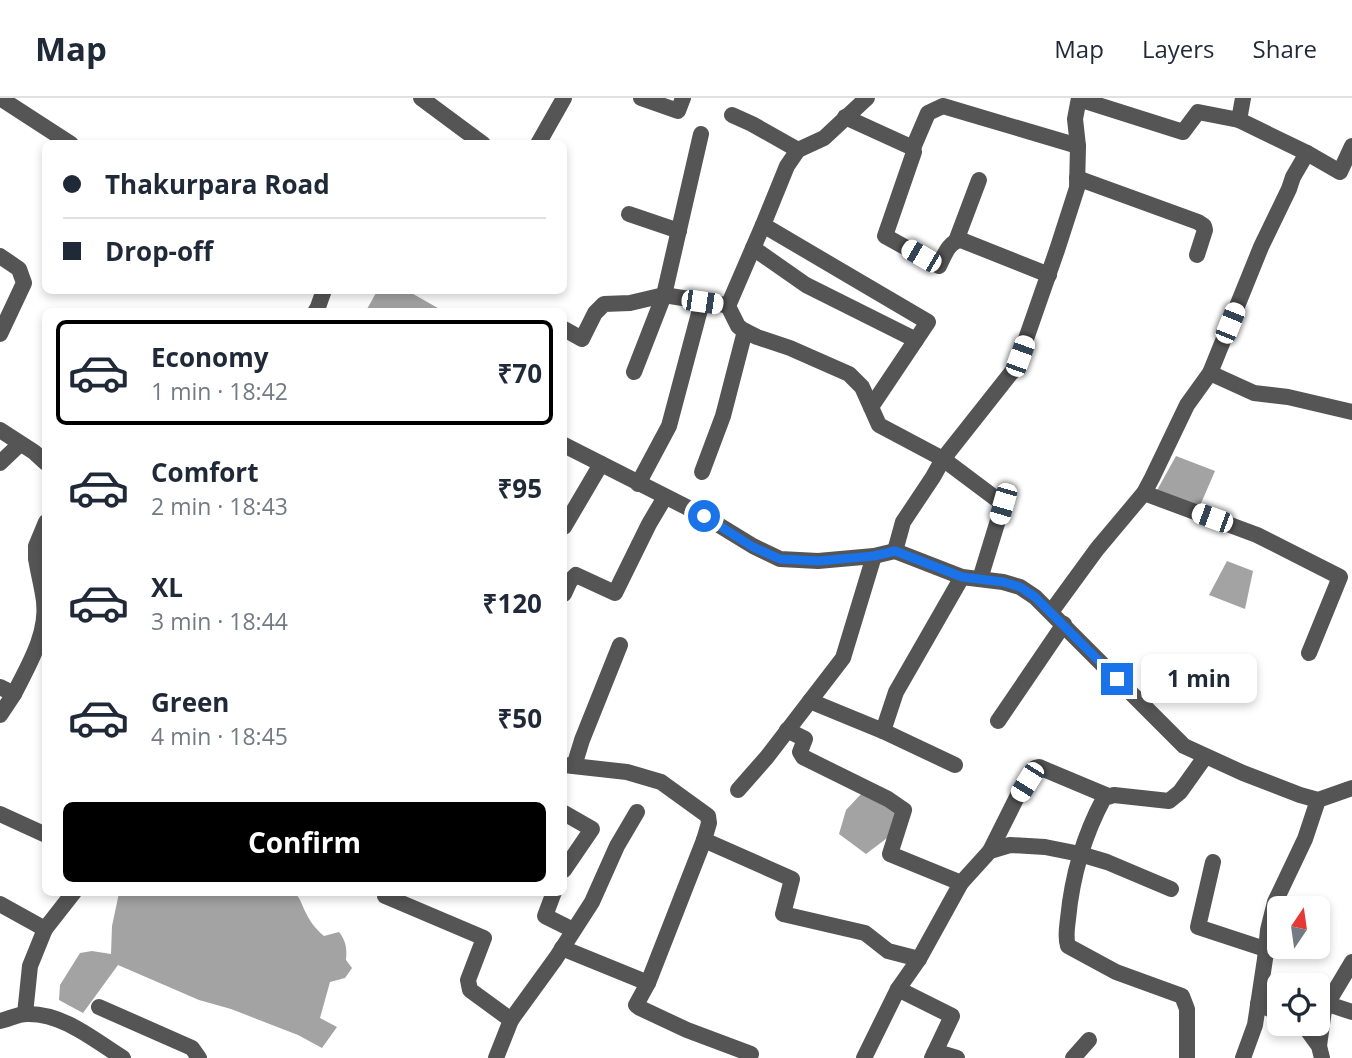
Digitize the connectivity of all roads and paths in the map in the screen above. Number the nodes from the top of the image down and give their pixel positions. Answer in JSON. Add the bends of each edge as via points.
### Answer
{"nodes":[{"id":1,"x":0,"y":98,"type":"edge"},
{"id":2,"x":564,"y":98,"type":"edge"},
{"id":3,"x":641,"y":98,"type":"edge"},
{"id":4,"x":683,"y":98,"type":"edge"},
{"id":5,"x":867,"y":98,"type":"edge"},
{"id":6,"x":1243,"y":98,"type":"edge"},
{"id":7,"x":1079,"y":99,"type":"edge"},
{"id":8,"x":429,"y":100,"type":"edge"},
{"id":9,"x":732,"y":115,"type":"dead end"},
{"id":10,"x":845,"y":117,"type":"junction"},
{"id":11,"x":1239,"y":120,"type":"junction"},
{"id":12,"x":701,"y":134,"type":"dead end"},
{"id":13,"x":65,"y":140,"type":"edge"},
{"id":14,"x":477,"y":140,"type":"edge"},
{"id":15,"x":540,"y":140,"type":"edge"},
{"id":16,"x":1078,"y":146,"type":"junction"},
{"id":17,"x":1352,"y":146,"type":"edge"},
{"id":18,"x":913,"y":148,"type":"junction"},
{"id":19,"x":798,"y":150,"type":"junction"},
{"id":20,"x":1307,"y":153,"type":"junction"},
{"id":21,"x":1346,"y":174,"type":"edge"},
{"id":22,"x":1077,"y":178,"type":"junction"},
{"id":23,"x":979,"y":180,"type":"dead end"},
{"id":24,"x":629,"y":214,"type":"dead end"},
{"id":25,"x":763,"y":225,"type":"junction"},
{"id":26,"x":679,"y":231,"type":"junction"},
{"id":27,"x":956,"y":241,"type":"junction"},
{"id":28,"x":753,"y":248,"type":"junction"},
{"id":29,"x":1197,"y":255,"type":"dead end"},
{"id":30,"x":0,"y":256,"type":"edge"},
{"id":31,"x":1048,"y":275,"type":"junction"},
{"id":32,"x":664,"y":295,"type":"junction"},
{"id":33,"x":702,"y":302,"type":"junction"},
{"id":34,"x":727,"y":306,"type":"junction"},
{"id":35,"x":567,"y":331,"type":"edge"},
{"id":36,"x":746,"y":331,"type":"junction"},
{"id":37,"x":0,"y":334,"type":"edge"},
{"id":38,"x":916,"y":340,"type":"junction"},
{"id":39,"x":634,"y":372,"type":"dead end"},
{"id":40,"x":1210,"y":373,"type":"junction"},
{"id":41,"x":871,"y":407,"type":"junction"},
{"id":42,"x":1352,"y":412,"type":"edge"},
{"id":43,"x":0,"y":430,"type":"edge"},
{"id":44,"x":20,"y":444,"type":"junction"},
{"id":45,"x":567,"y":447,"type":"edge"},
{"id":46,"x":943,"y":459,"type":"junction"},
{"id":47,"x":42,"y":460,"type":"edge"},
{"id":48,"x":0,"y":463,"type":"edge"},
{"id":49,"x":601,"y":464,"type":"junction"},
{"id":50,"x":702,"y":472,"type":"dead end"},
{"id":51,"x":638,"y":484,"type":"junction"},
{"id":52,"x":1144,"y":493,"type":"junction"},
{"id":53,"x":665,"y":497,"type":"junction"},
{"id":54,"x":567,"y":522,"type":"edge"},
{"id":55,"x":42,"y":532,"type":"edge"},
{"id":56,"x":895,"y":551,"type":"junction"},
{"id":57,"x":874,"y":556,"type":"junction"},
{"id":58,"x":41,"y":562,"type":"edge"},
{"id":59,"x":962,"y":577,"type":"junction"},
{"id":60,"x":980,"y":579,"type":"junction"},
{"id":61,"x":567,"y":587,"type":"edge"},
{"id":62,"x":1051,"y":612,"type":"junction"},
{"id":63,"x":1063,"y":624,"type":"junction"},
{"id":64,"x":42,"y":627,"type":"edge"},
{"id":65,"x":620,"y":645,"type":"dead end"},
{"id":66,"x":1309,"y":653,"type":"dead end"},
{"id":67,"x":7,"y":690,"type":"edge"},
{"id":68,"x":810,"y":702,"type":"junction"},
{"id":69,"x":0,"y":715,"type":"edge"},
{"id":70,"x":998,"y":720,"type":"dead end"},
{"id":71,"x":787,"y":730,"type":"junction"},
{"id":72,"x":883,"y":731,"type":"junction"},
{"id":73,"x":1205,"y":757,"type":"junction"},
{"id":74,"x":569,"y":765,"type":"edge"},
{"id":75,"x":955,"y":765,"type":"dead end"},
{"id":76,"x":1352,"y":788,"type":"edge"},
{"id":77,"x":738,"y":790,"type":"dead end"},
{"id":78,"x":1108,"y":796,"type":"junction"},
{"id":79,"x":1318,"y":800,"type":"junction"},
{"id":80,"x":637,"y":812,"type":"dead end"},
{"id":81,"x":0,"y":814,"type":"edge"},
{"id":82,"x":567,"y":815,"type":"edge"},
{"id":83,"x":42,"y":833,"type":"edge"},
{"id":84,"x":704,"y":840,"type":"junction"},
{"id":85,"x":990,"y":851,"type":"junction"},
{"id":86,"x":1080,"y":854,"type":"junction"},
{"id":87,"x":1213,"y":862,"type":"dead end"},
{"id":88,"x":567,"y":866,"type":"edge"},
{"id":89,"x":961,"y":883,"type":"junction"},
{"id":90,"x":1171,"y":889,"type":"dead end"},
{"id":91,"x":71,"y":896,"type":"edge"},
{"id":92,"x":385,"y":896,"type":"dead end"},
{"id":93,"x":552,"y":896,"type":"edge"},
{"id":94,"x":1,"y":906,"type":"edge"},
{"id":95,"x":45,"y":929,"type":"junction"},
{"id":96,"x":573,"y":930,"type":"junction"},
{"id":97,"x":562,"y":948,"type":"junction"},
{"id":98,"x":1265,"y":949,"type":"junction"},
{"id":99,"x":919,"y":960,"type":"junction"},
{"id":100,"x":1352,"y":962,"type":"edge"},
{"id":101,"x":648,"y":983,"type":"junction"},
{"id":102,"x":898,"y":989,"type":"junction"},
{"id":103,"x":1330,"y":999,"type":"edge"},
{"id":104,"x":1258,"y":1004,"type":"junction"},
{"id":105,"x":1330,"y":1005,"type":"edge"},
{"id":106,"x":99,"y":1007,"type":"dead end"},
{"id":107,"x":1267,"y":1008,"type":"edge"},
{"id":108,"x":1352,"y":1012,"type":"edge"},
{"id":109,"x":25,"y":1014,"type":"junction"},
{"id":110,"x":511,"y":1020,"type":"junction"},
{"id":111,"x":0,"y":1021,"type":"edge"},
{"id":112,"x":1310,"y":1036,"type":"edge"},
{"id":113,"x":1089,"y":1040,"type":"dead end"},
{"id":114,"x":1320,"y":1052,"type":"edge"},
{"id":115,"x":751,"y":1055,"type":"dead end"},
{"id":116,"x":933,"y":1056,"type":"edge"},
{"id":117,"x":123,"y":1058,"type":"edge"},
{"id":118,"x":198,"y":1058,"type":"edge"},
{"id":119,"x":496,"y":1058,"type":"edge"},
{"id":120,"x":864,"y":1058,"type":"edge"},
{"id":121,"x":957,"y":1058,"type":"edge"},
{"id":122,"x":1073,"y":1058,"type":"edge"},
{"id":123,"x":1187,"y":1058,"type":"edge"},
{"id":124,"x":1243,"y":1058,"type":"edge"}],
"edges":[{"from":1,"to":13,"type":"street"},
{"from":2,"to":15,"type":"street"},
{"from":3,"to":4,"type":"street","via":[[678,111]]},
{"from":5,"to":10,"type":"street"},
{"from":6,"to":11,"type":"street"},
{"from":7,"to":11,"type":"street","via":[[1183,132],[1198,111]]},
{"from":7,"to":16,"type":"street","via":[[1075,119]]},
{"from":8,"to":14,"type":"street"},
{"from":9,"to":19,"type":"street"},
{"from":10,"to":18,"type":"street"},
{"from":10,"to":19,"type":"street","via":[[824,138]]},
{"from":11,"to":20,"type":"street"},
{"from":12,"to":26,"type":"street"},
{"from":16,"to":18,"type":"street","via":[[943,106],[928,113]]},
{"from":16,"to":22,"type":"street"},
{"from":17,"to":21,"type":"street"},
{"from":18,"to":27,"type":"street","via":[[886,236],[939,266]]},
{"from":19,"to":25,"type":"street"},
{"from":20,"to":21,"type":"street"},
{"from":20,"to":40,"type":"street","via":[[1261,247]]},
{"from":22,"to":29,"type":"street","via":[[1198,222],[1205,230]]},
{"from":22,"to":31,"type":"street"},
{"from":23,"to":27,"type":"street"},
{"from":24,"to":26,"type":"street"},
{"from":25,"to":28,"type":"street"},
{"from":25,"to":38,"type":"street","via":[[928,321]]},
{"from":26,"to":32,"type":"street"},
{"from":27,"to":31,"type":"street"},
{"from":28,"to":34,"type":"street"},
{"from":28,"to":38,"type":"street","via":[[806,285]]},
{"from":30,"to":37,"type":"street","via":[[19,269],[24,283]]},
{"from":31,"to":46,"type":"street","via":[[1015,368]]},
{"from":32,"to":33,"type":"street"},
{"from":32,"to":35,"type":"street","via":[[604,304],[582,339]]},
{"from":32,"to":39,"type":"street"},
{"from":33,"to":34,"type":"street"},
{"from":33,"to":51,"type":"street","via":[[670,426]]},
{"from":34,"to":36,"type":"street"},
{"from":36,"to":41,"type":"street","via":[[849,374],[862,387]]},
{"from":36,"to":50,"type":"street"},
{"from":38,"to":41,"type":"street"},
{"from":40,"to":42,"type":"street","via":[[1254,393]]},
{"from":40,"to":52,"type":"street","via":[[1187,405]]},
{"from":41,"to":46,"type":"street","via":[[879,425]]},
{"from":43,"to":44,"type":"street"},
{"from":44,"to":47,"type":"street"},
{"from":44,"to":48,"type":"street"},
{"from":45,"to":49,"type":"street"},
{"from":46,"to":56,"type":"street","via":[[903,522]]},
{"from":46,"to":60,"type":"street","via":[[1003,504]]},
{"from":49,"to":51,"type":"street"},
{"from":49,"to":54,"type":"street"},
{"from":51,"to":53,"type":"street"},
{"from":52,"to":62,"type":"street"},
{"from":52,"to":66,"type":"street","via":[[1257,535],[1340,577]]},
{"from":53,"to":57,"type":"street","via":[[780,559]]},
{"from":53,"to":61,"type":"street","via":[[615,593],[576,575]]},
{"from":55,"to":58,"type":"street","via":[[36,546]]},
{"from":56,"to":57,"type":"street"},
{"from":56,"to":59,"type":"street"},
{"from":57,"to":68,"type":"street","via":[[843,658]]},
{"from":59,"to":60,"type":"street"},
{"from":59,"to":72,"type":"street","via":[[896,692]]},
{"from":60,"to":62,"type":"street","via":[[1020,587]]},
{"from":62,"to":63,"type":"street"},
{"from":63,"to":70,"type":"street"},
{"from":63,"to":73,"type":"street","via":[[1184,746]]},
{"from":64,"to":67,"type":"street","via":[[38,642]]},
{"from":65,"to":74,"type":"street"},
{"from":67,"to":69,"type":"street"},
{"from":68,"to":71,"type":"street"},
{"from":68,"to":72,"type":"street"},
{"from":71,"to":77,"type":"street"},
{"from":71,"to":89,"type":"street","via":[[805,739],[800,752],[803,757],[904,810],[890,854]]},
{"from":72,"to":75,"type":"street"},
{"from":73,"to":78,"type":"street","via":[[1169,801]]},
{"from":73,"to":79,"type":"street"},
{"from":74,"to":84,"type":"street","via":[[627,772],[662,782],[708,816]]},
{"from":76,"to":79,"type":"street"},
{"from":78,"to":85,"type":"street","via":[[1035,768]]},
{"from":78,"to":86,"type":"street"},
{"from":79,"to":98,"type":"street","via":[[1275,902]]},
{"from":80,"to":96,"type":"street"},
{"from":81,"to":83,"type":"street"},
{"from":82,"to":88,"type":"street","via":[[592,829]]},
{"from":84,"to":99,"type":"street","via":[[792,879],[783,914],[865,933],[888,951]]},
{"from":84,"to":101,"type":"street"},
{"from":85,"to":86,"type":"street","via":[[1010,845]]},
{"from":85,"to":89,"type":"street"},
{"from":86,"to":90,"type":"street"},
{"from":86,"to":123,"type":"street","via":[[1070,896],[1068,946],[1116,972],[1182,996],[1187,1009]]},
{"from":87,"to":98,"type":"street","via":[[1198,927]]},
{"from":89,"to":99,"type":"street"},
{"from":91,"to":95,"type":"street"},
{"from":92,"to":110,"type":"street","via":[[484,938],[468,980],[470,990]]},
{"from":93,"to":96,"type":"street","via":[[545,916]]},
{"from":94,"to":95,"type":"street"},
{"from":95,"to":109,"type":"street","via":[[30,967]]},
{"from":96,"to":97,"type":"street"},
{"from":97,"to":101,"type":"street"},
{"from":97,"to":110,"type":"street"},
{"from":98,"to":104,"type":"street"},
{"from":99,"to":102,"type":"street"},
{"from":100,"to":103,"type":"street"},
{"from":101,"to":115,"type":"street","via":[[636,1005],[640,1008]]},
{"from":102,"to":116,"type":"street","via":[[952,1016]]},
{"from":102,"to":120,"type":"street"},
{"from":104,"to":107,"type":"street"},
{"from":104,"to":124,"type":"street"},
{"from":105,"to":108,"type":"street"},
{"from":106,"to":118,"type":"street","via":[[192,1048]]},
{"from":109,"to":111,"type":"street"},
{"from":109,"to":117,"type":"street","via":[[51,1016]]},
{"from":110,"to":119,"type":"street"},
{"from":112,"to":114,"type":"street"},
{"from":113,"to":122,"type":"street"},
{"from":116,"to":121,"type":"street","via":[[942,1052]]}]}
